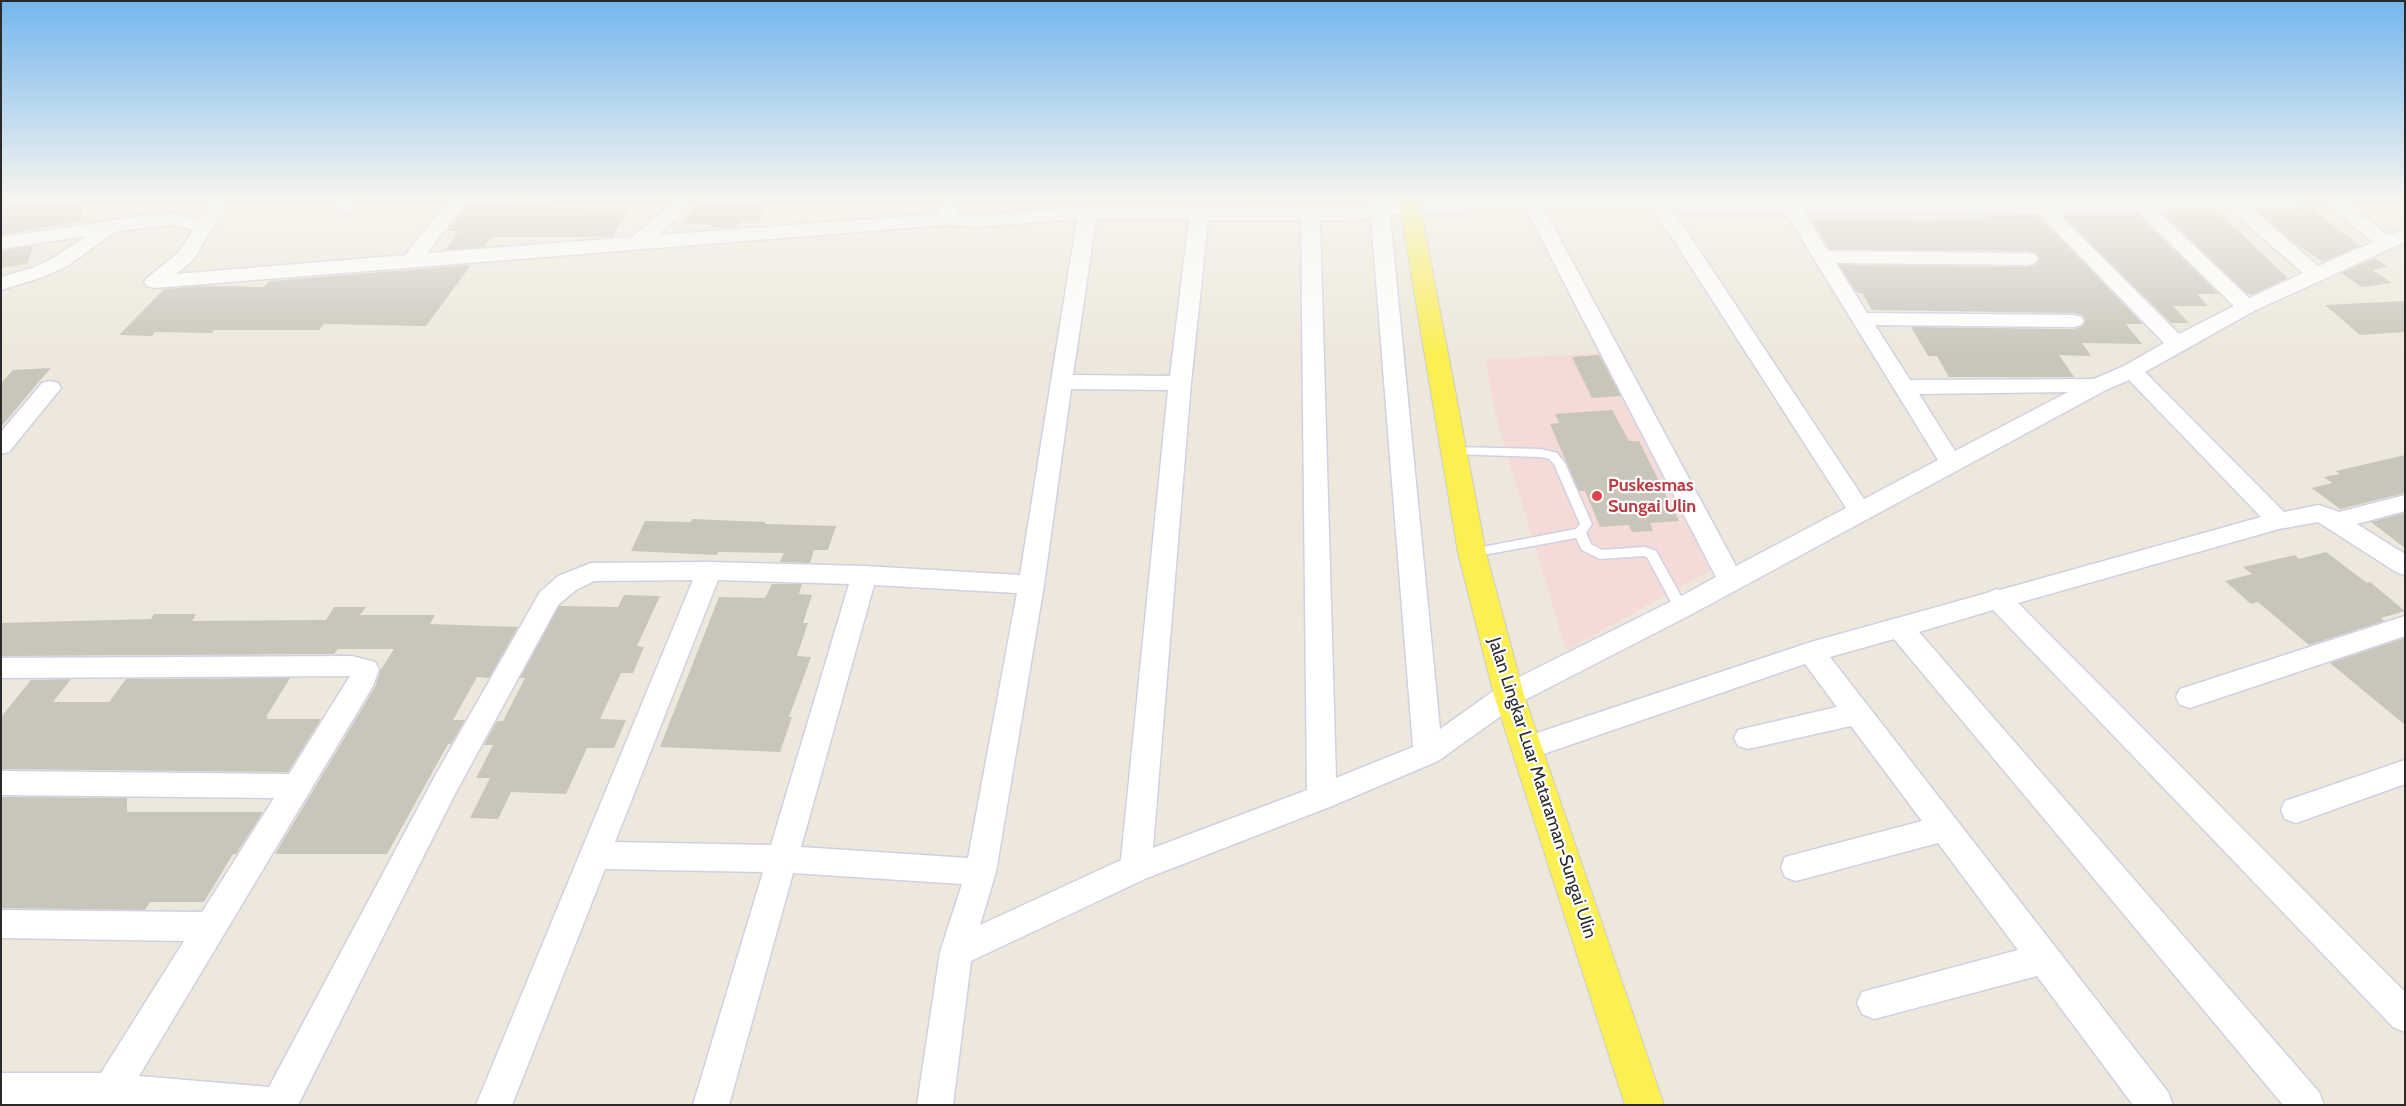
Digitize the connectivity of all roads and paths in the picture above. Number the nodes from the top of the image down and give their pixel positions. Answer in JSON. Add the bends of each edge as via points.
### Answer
{"nodes":[{"id":1,"x":74,"y":253,"type":"edge"},
{"id":2,"x":188,"y":253,"type":"edge"},
{"id":3,"x":418,"y":253,"type":"edge"},
{"id":4,"x":510,"y":253,"type":"edge"},
{"id":5,"x":1081,"y":253,"type":"edge"},
{"id":6,"x":1195,"y":253,"type":"edge"},
{"id":7,"x":1311,"y":253,"type":"edge"},
{"id":8,"x":1384,"y":253,"type":"edge"},
{"id":9,"x":1418,"y":253,"type":"edge"},
{"id":10,"x":1558,"y":253,"type":"edge"},
{"id":11,"x":1691,"y":253,"type":"edge"},
{"id":12,"x":1819,"y":253,"type":"edge"},
{"id":13,"x":2086,"y":253,"type":"edge"},
{"id":14,"x":2190,"y":253,"type":"edge"},
{"id":15,"x":2291,"y":253,"type":"edge"},
{"id":16,"x":2368,"y":253,"type":"edge"},
{"id":17,"x":1822,"y":257,"type":"junction"},
{"id":18,"x":2028,"y":259,"type":"dead end"},
{"id":19,"x":412,"y":260,"type":"junction"},
{"id":20,"x":2316,"y":274,"type":"junction"},
{"id":21,"x":1,"y":284,"type":"edge"},
{"id":22,"x":2247,"y":307,"type":"junction"},
{"id":23,"x":1861,"y":319,"type":"junction"},
{"id":24,"x":2074,"y":322,"type":"dead end"},
{"id":25,"x":2176,"y":344,"type":"junction"},
{"id":26,"x":2132,"y":371,"type":"junction"},
{"id":27,"x":1063,"y":382,"type":"junction"},
{"id":28,"x":1180,"y":383,"type":"junction"},
{"id":29,"x":2098,"y":385,"type":"junction"},
{"id":30,"x":1903,"y":387,"type":"junction"},
{"id":31,"x":50,"y":388,"type":"dead end"},
{"id":32,"x":1,"y":448,"type":"edge"},
{"id":33,"x":1455,"y":451,"type":"junction"},
{"id":34,"x":1951,"y":463,"type":"junction"},
{"id":35,"x":2405,"y":503,"type":"edge"},
{"id":36,"x":1860,"y":511,"type":"junction"},
{"id":37,"x":2280,"y":521,"type":"junction"},
{"id":38,"x":2337,"y":521,"type":"junction"},
{"id":39,"x":1580,"y":533,"type":"junction"},
{"id":40,"x":1472,"y":553,"type":"junction"},
{"id":41,"x":2405,"y":566,"type":"edge"},
{"id":42,"x":709,"y":571,"type":"junction"},
{"id":43,"x":864,"y":575,"type":"junction"},
{"id":44,"x":1731,"y":580,"type":"junction"},
{"id":45,"x":1030,"y":586,"type":"junction"},
{"id":46,"x":1997,"y":598,"type":"junction"},
{"id":47,"x":1686,"y":606,"type":"junction"},
{"id":48,"x":1899,"y":626,"type":"junction"},
{"id":49,"x":2405,"y":626,"type":"edge"},
{"id":50,"x":1811,"y":652,"type":"junction"},
{"id":51,"x":1,"y":668,"type":"edge"},
{"id":52,"x":1509,"y":695,"type":"junction"},
{"id":53,"x":2190,"y":697,"type":"dead end"},
{"id":54,"x":1858,"y":713,"type":"junction"},
{"id":55,"x":1748,"y":738,"type":"dead end"},
{"id":56,"x":1526,"y":748,"type":"junction"},
{"id":57,"x":1428,"y":753,"type":"junction"},
{"id":58,"x":2405,"y":772,"type":"edge"},
{"id":59,"x":1,"y":783,"type":"edge"},
{"id":60,"x":296,"y":786,"type":"junction"},
{"id":61,"x":1322,"y":797,"type":"junction"},
{"id":62,"x":2296,"y":810,"type":"dead end"},
{"id":63,"x":1943,"y":829,"type":"junction"},
{"id":64,"x":594,"y":855,"type":"junction"},
{"id":65,"x":782,"y":859,"type":"junction"},
{"id":66,"x":1796,"y":867,"type":"dead end"},
{"id":67,"x":1136,"y":868,"type":"junction"},
{"id":68,"x":981,"y":872,"type":"junction"},
{"id":69,"x":1,"y":924,"type":"edge"},
{"id":70,"x":210,"y":927,"type":"junction"},
{"id":71,"x":956,"y":952,"type":"junction"},
{"id":72,"x":2044,"y":959,"type":"junction"},
{"id":73,"x":1874,"y":1003,"type":"dead end"},
{"id":74,"x":2405,"y":1016,"type":"edge"},
{"id":75,"x":1,"y":1090,"type":"edge"},
{"id":76,"x":106,"y":1098,"type":"edge"},
{"id":77,"x":275,"y":1105,"type":"edge"},
{"id":78,"x":279,"y":1105,"type":"edge"},
{"id":79,"x":494,"y":1105,"type":"edge"},
{"id":80,"x":711,"y":1105,"type":"edge"},
{"id":81,"x":935,"y":1105,"type":"edge"},
{"id":82,"x":1645,"y":1105,"type":"edge"},
{"id":83,"x":2155,"y":1105,"type":"edge"},
{"id":84,"x":2306,"y":1105,"type":"edge"}],
"edges":[{"from":1,"to":21,"type":"street","via":[[60,262]]},
{"from":2,"to":19,"type":"street","via":[[154,282]]},
{"from":3,"to":19,"type":"street"},
{"from":4,"to":19,"type":"street"},
{"from":5,"to":27,"type":"street"},
{"from":6,"to":28,"type":"street"},
{"from":7,"to":61,"type":"street"},
{"from":8,"to":57,"type":"street"},
{"from":9,"to":33,"type":"main road","name":"Jalan Lingkar Luar Mataraman-Sungai Ulin"},
{"from":10,"to":44,"type":"street"},
{"from":11,"to":36,"type":"street"},
{"from":12,"to":17,"type":"street"},
{"from":13,"to":25,"type":"street"},
{"from":14,"to":22,"type":"street"},
{"from":15,"to":20,"type":"street"},
{"from":16,"to":20,"type":"street"},
{"from":17,"to":18,"type":"street"},
{"from":17,"to":23,"type":"street"},
{"from":20,"to":22,"type":"street"},
{"from":22,"to":25,"type":"street"},
{"from":23,"to":24,"type":"street"},
{"from":23,"to":30,"type":"street"},
{"from":25,"to":26,"type":"street"},
{"from":26,"to":29,"type":"street"},
{"from":26,"to":37,"type":"street"},
{"from":27,"to":28,"type":"street"},
{"from":27,"to":45,"type":"street"},
{"from":28,"to":67,"type":"street"},
{"from":29,"to":30,"type":"street"},
{"from":29,"to":34,"type":"street"},
{"from":30,"to":34,"type":"street"},
{"from":31,"to":32,"type":"street"},
{"from":33,"to":39,"type":"lane","via":[[1553,456],[1586,524]]},
{"from":33,"to":40,"type":"main road","name":"Jalan Lingkar Luar Mataraman-Sungai Ulin"},
{"from":34,"to":36,"type":"street"},
{"from":35,"to":38,"type":"street"},
{"from":36,"to":44,"type":"street"},
{"from":37,"to":38,"type":"street","via":[[2320,514]]},
{"from":37,"to":46,"type":"street"},
{"from":38,"to":41,"type":"street"},
{"from":39,"to":40,"type":"lane"},
{"from":39,"to":47,"type":"lane","via":[[1592,553],[1645,551],[1652,554],[1676,599]]},
{"from":40,"to":52,"type":"main road","name":"Jalan Lingkar Luar Mataraman-Sungai Ulin"},
{"from":42,"to":43,"type":"street"},
{"from":42,"to":64,"type":"street"},
{"from":42,"to":78,"type":"street","via":[[591,572],[567,583],[549,599],[445,785]]},
{"from":43,"to":45,"type":"street"},
{"from":43,"to":65,"type":"street"},
{"from":44,"to":47,"type":"street"},
{"from":45,"to":68,"type":"street"},
{"from":46,"to":48,"type":"street"},
{"from":46,"to":74,"type":"street"},
{"from":47,"to":52,"type":"street"},
{"from":48,"to":50,"type":"street"},
{"from":48,"to":84,"type":"street"},
{"from":49,"to":53,"type":"street"},
{"from":50,"to":54,"type":"street"},
{"from":50,"to":56,"type":"street"},
{"from":51,"to":60,"type":"street","via":[[352,666],[365,669],[363,679]]},
{"from":52,"to":56,"type":"main road","name":"Jalan Lingkar Luar Mataraman-Sungai Ulin"},
{"from":52,"to":57,"type":"street"},
{"from":54,"to":55,"type":"street"},
{"from":54,"to":63,"type":"street"},
{"from":56,"to":82,"type":"main road","name":"Jalan Lingkar Luar Mataraman-Sungai Ulin"},
{"from":57,"to":61,"type":"street"},
{"from":58,"to":62,"type":"street"},
{"from":59,"to":60,"type":"street"},
{"from":60,"to":70,"type":"street"},
{"from":61,"to":67,"type":"street"},
{"from":63,"to":66,"type":"street"},
{"from":63,"to":72,"type":"street"},
{"from":64,"to":65,"type":"street"},
{"from":64,"to":79,"type":"street"},
{"from":65,"to":68,"type":"street"},
{"from":65,"to":80,"type":"street"},
{"from":67,"to":71,"type":"street"},
{"from":68,"to":71,"type":"street"},
{"from":69,"to":70,"type":"street"},
{"from":70,"to":76,"type":"street"},
{"from":71,"to":81,"type":"street"},
{"from":72,"to":73,"type":"street"},
{"from":72,"to":83,"type":"street"},
{"from":75,"to":76,"type":"street"},
{"from":76,"to":77,"type":"street"}]}
